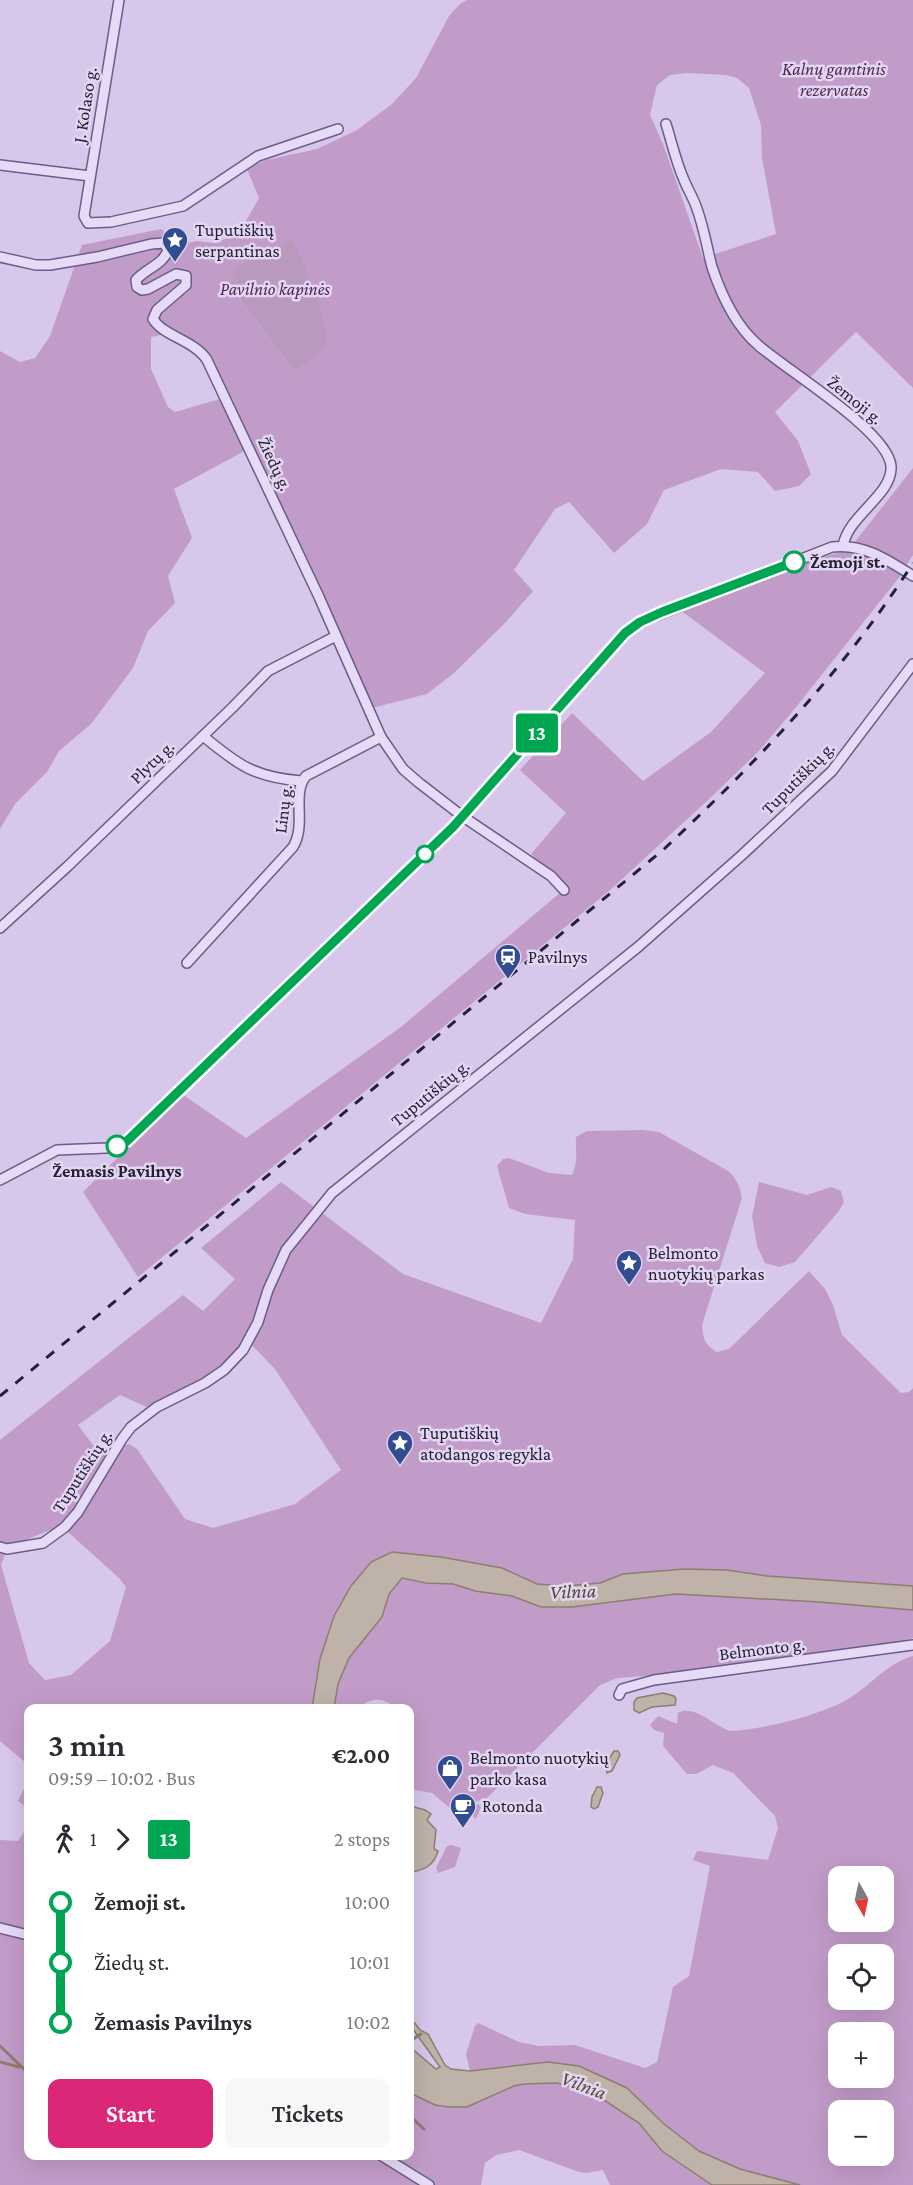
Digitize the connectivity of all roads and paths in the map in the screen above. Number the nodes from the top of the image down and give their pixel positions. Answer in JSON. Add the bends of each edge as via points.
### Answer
{"nodes":[{"id":1,"x":119,"y":0,"type":"edge"},
{"id":2,"x":666,"y":124,"type":"dead end"},
{"id":3,"x":338,"y":129,"type":"dead end"},
{"id":4,"x":0,"y":165,"type":"edge"},
{"id":5,"x":90,"y":176,"type":"junction"},
{"id":6,"x":0,"y":257,"type":"edge"},
{"id":7,"x":843,"y":546,"type":"junction"},
{"id":8,"x":913,"y":576,"type":"edge"},
{"id":9,"x":336,"y":636,"type":"junction"},
{"id":10,"x":913,"y":664,"type":"edge"},
{"id":11,"x":203,"y":736,"type":"junction"},
{"id":12,"x":381,"y":737,"type":"junction"},
{"id":13,"x":301,"y":781,"type":"junction"},
{"id":14,"x":462,"y":816,"type":"junction"},
{"id":15,"x":564,"y":890,"type":"dead end"},
{"id":16,"x":0,"y":928,"type":"edge"},
{"id":17,"x":187,"y":963,"type":"dead end"},
{"id":18,"x":0,"y":1180,"type":"edge"},
{"id":19,"x":0,"y":1547,"type":"edge"},
{"id":20,"x":913,"y":1645,"type":"edge"},
{"id":21,"x":619,"y":1695,"type":"dead end"},
{"id":22,"x":0,"y":1928,"type":"edge"},
{"id":23,"x":24,"y":1934,"type":"edge"},
{"id":24,"x":388,"y":2160,"type":"edge"},
{"id":25,"x":429,"y":2185,"type":"edge"}],
"edges":[{"from":1,"to":5,"type":"street","name":"J. Kolaso g."},
{"from":2,"to":7,"type":"street","name":"Žemoji g.","via":[[683,179],[698,211],[717,282],[740,322],[756,344],[852,415],[889,457],[891,475],[846,532]]},
{"from":3,"to":5,"type":"street","name":"J. Kolaso g.","via":[[258,156],[173,210],[88,224],[84,216]]},
{"from":4,"to":5,"type":"street"},
{"from":6,"to":9,"type":"street","name":"Žiedų g.","via":[[50,265],[164,243],[166,256],[140,275],[137,286],[148,289],[176,274],[186,276],[186,285],[153,319],[158,326],[190,343],[207,360]]},
{"from":7,"to":8,"type":"street","via":[[875,554]]},
{"from":7,"to":14,"type":"street","via":[[820,551],[640,622],[625,633]]},
{"from":9,"to":11,"type":"street","name":"Plytų g.","via":[[268,671]]},
{"from":9,"to":12,"type":"street","name":"Žiedų g."},
{"from":10,"to":19,"type":"street","name":"Tuputiškių g.","via":[[832,771],[742,855],[638,947],[332,1193],[286,1250],[258,1322],[236,1360],[131,1427],[66,1527],[43,1543]]},
{"from":11,"to":13,"type":"street","via":[[250,770]]},
{"from":11,"to":16,"type":"street","name":"Plytų g."},
{"from":12,"to":13,"type":"street","name":"Linų g."},
{"from":12,"to":14,"type":"street","name":"Žiedų g.","via":[[403,769]]},
{"from":13,"to":17,"type":"street","name":"Linų g.","via":[[298,840]]},
{"from":14,"to":15,"type":"street","name":"Žiedų g.","via":[[551,876]]},
{"from":14,"to":18,"type":"street","via":[[127,1141],[107,1148],[57,1150]]},
{"from":20,"to":21,"type":"street","name":"Belmonto g.","via":[[654,1680],[622,1689]]},
{"from":22,"to":23,"type":"street"},
{"from":24,"to":25,"type":"street"}]}
